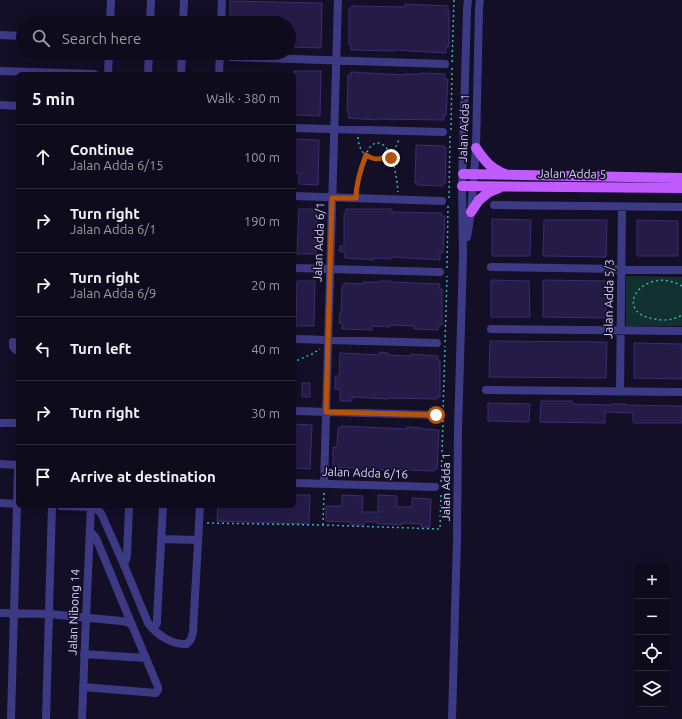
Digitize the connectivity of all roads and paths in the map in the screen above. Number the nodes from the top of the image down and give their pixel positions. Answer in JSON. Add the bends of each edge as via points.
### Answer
{"nodes":[{"id":1,"x":111,"y":0,"type":"edge"},
{"id":2,"x":151,"y":0,"type":"edge"},
{"id":3,"x":184,"y":0,"type":"edge"},
{"id":4,"x":222,"y":0,"type":"edge"},
{"id":5,"x":338,"y":0,"type":"edge"},
{"id":6,"x":468,"y":0,"type":"edge"},
{"id":7,"x":480,"y":0,"type":"edge"},
{"id":8,"x":110,"y":16,"type":"edge"},
{"id":9,"x":150,"y":16,"type":"edge"},
{"id":10,"x":183,"y":16,"type":"edge"},
{"id":11,"x":221,"y":16,"type":"edge"},
{"id":12,"x":0,"y":35,"type":"edge"},
{"id":13,"x":16,"y":36,"type":"edge"},
{"id":14,"x":296,"y":59,"type":"edge"},
{"id":15,"x":109,"y":60,"type":"edge"},
{"id":16,"x":149,"y":60,"type":"edge"},
{"id":17,"x":182,"y":60,"type":"edge"},
{"id":18,"x":220,"y":60,"type":"edge"},
{"id":19,"x":336,"y":60,"type":"junction"},
{"id":20,"x":444,"y":64,"type":"dead end"},
{"id":21,"x":0,"y":71,"type":"edge"},
{"id":22,"x":31,"y":72,"type":"edge"},
{"id":23,"x":108,"y":72,"type":"edge"},
{"id":24,"x":148,"y":72,"type":"edge"},
{"id":25,"x":181,"y":72,"type":"edge"},
{"id":26,"x":219,"y":72,"type":"edge"},
{"id":27,"x":0,"y":105,"type":"edge"},
{"id":28,"x":16,"y":106,"type":"edge"},
{"id":29,"x":296,"y":128,"type":"edge"},
{"id":30,"x":334,"y":129,"type":"junction"},
{"id":31,"x":359,"y":130,"type":"junction"},
{"id":32,"x":401,"y":131,"type":"junction"},
{"id":33,"x":444,"y":132,"type":"dead end"},
{"id":34,"x":476,"y":148,"type":"junction"},
{"id":35,"x":390,"y":153,"type":"junction"},
{"id":36,"x":366,"y":155,"type":"junction"},
{"id":37,"x":463,"y":174,"type":"junction"},
{"id":38,"x":507,"y":174,"type":"junction"},
{"id":39,"x":474,"y":175,"type":"junction"},
{"id":40,"x":682,"y":178,"type":"edge"},
{"id":41,"x":462,"y":186,"type":"junction"},
{"id":42,"x":474,"y":186,"type":"junction"},
{"id":43,"x":503,"y":186,"type":"junction"},
{"id":44,"x":682,"y":188,"type":"edge"},
{"id":45,"x":296,"y":196,"type":"edge"},
{"id":46,"x":332,"y":198,"type":"junction"},
{"id":47,"x":356,"y":198,"type":"junction"},
{"id":48,"x":398,"y":200,"type":"junction"},
{"id":49,"x":442,"y":201,"type":"dead end"},
{"id":50,"x":494,"y":205,"type":"dead end"},
{"id":51,"x":622,"y":206,"type":"junction"},
{"id":52,"x":682,"y":207,"type":"edge"},
{"id":53,"x":472,"y":212,"type":"junction"},
{"id":54,"x":463,"y":256,"type":"junction"},
{"id":55,"x":491,"y":267,"type":"dead end"},
{"id":56,"x":296,"y":268,"type":"edge"},
{"id":57,"x":330,"y":269,"type":"junction"},
{"id":58,"x":621,"y":269,"type":"junction"},
{"id":59,"x":682,"y":270,"type":"edge"},
{"id":60,"x":440,"y":272,"type":"dead end"},
{"id":61,"x":682,"y":286,"type":"edge"},
{"id":62,"x":682,"y":315,"type":"edge"},
{"id":63,"x":491,"y":329,"type":"dead end"},
{"id":64,"x":621,"y":330,"type":"junction"},
{"id":65,"x":682,"y":331,"type":"edge"},
{"id":66,"x":296,"y":339,"type":"edge"},
{"id":67,"x":13,"y":342,"type":"dead end"},
{"id":68,"x":328,"y":342,"type":"junction"},
{"id":69,"x":437,"y":343,"type":"dead end"},
{"id":70,"x":16,"y":350,"type":"edge"},
{"id":71,"x":296,"y":361,"type":"edge"},
{"id":72,"x":486,"y":390,"type":"dead end"},
{"id":73,"x":620,"y":392,"type":"junction"},
{"id":74,"x":682,"y":392,"type":"edge"},
{"id":75,"x":296,"y":411,"type":"edge"},
{"id":76,"x":326,"y":412,"type":"junction"},
{"id":77,"x":436,"y":415,"type":"dead end"},
{"id":78,"x":0,"y":423,"type":"edge"},
{"id":79,"x":16,"y":423,"type":"edge"},
{"id":80,"x":0,"y":464,"type":"edge"},
{"id":81,"x":16,"y":465,"type":"edge"},
{"id":82,"x":296,"y":483,"type":"edge"},
{"id":83,"x":324,"y":484,"type":"junction"},
{"id":84,"x":435,"y":487,"type":"dead end"},
{"id":85,"x":0,"y":503,"type":"edge"},
{"id":86,"x":16,"y":504,"type":"edge"},
{"id":87,"x":17,"y":508,"type":"edge"},
{"id":88,"x":52,"y":508,"type":"edge"},
{"id":89,"x":91,"y":508,"type":"edge"},
{"id":90,"x":94,"y":508,"type":"edge"},
{"id":91,"x":130,"y":508,"type":"edge"},
{"id":92,"x":163,"y":508,"type":"edge"},
{"id":93,"x":200,"y":508,"type":"edge"},
{"id":94,"x":323,"y":525,"type":"dead end"},
{"id":95,"x":90,"y":531,"type":"junction"},
{"id":96,"x":161,"y":539,"type":"junction"},
{"id":97,"x":198,"y":540,"type":"junction"},
{"id":98,"x":124,"y":565,"type":"junction"},
{"id":99,"x":0,"y":613,"type":"edge"},
{"id":100,"x":14,"y":614,"type":"junction"},
{"id":101,"x":49,"y":614,"type":"junction"},
{"id":102,"x":86,"y":617,"type":"junction"},
{"id":103,"x":132,"y":625,"type":"junction"},
{"id":104,"x":153,"y":629,"type":"junction"},
{"id":105,"x":84,"y":654,"type":"junction"},
{"id":106,"x":146,"y":658,"type":"junction"},
{"id":107,"x":83,"y":687,"type":"junction"},
{"id":108,"x":11,"y":719,"type":"edge"},
{"id":109,"x":46,"y":719,"type":"edge"},
{"id":110,"x":82,"y":719,"type":"edge"},
{"id":111,"x":452,"y":719,"type":"edge"}],
"edges":[{"from":1,"to":8,"type":"street"},
{"from":2,"to":9,"type":"street"},
{"from":3,"to":10,"type":"street"},
{"from":4,"to":11,"type":"street"},
{"from":5,"to":19,"type":"street","name":"Jalan Adda 6/1"},
{"from":6,"to":37,"type":"street","name":"Jalan Adda 1"},
{"from":7,"to":34,"type":"street","name":"Jalan Adda 1"},
{"from":12,"to":13,"type":"street"},
{"from":14,"to":19,"type":"street"},
{"from":15,"to":23,"type":"street"},
{"from":16,"to":24,"type":"street"},
{"from":17,"to":25,"type":"street"},
{"from":18,"to":26,"type":"street"},
{"from":19,"to":20,"type":"street"},
{"from":19,"to":30,"type":"street","name":"Jalan Adda 6/1"},
{"from":21,"to":22,"type":"street"},
{"from":27,"to":28,"type":"street"},
{"from":29,"to":30,"type":"street"},
{"from":30,"to":31,"type":"street"},
{"from":30,"to":46,"type":"street","name":"Jalan Adda 6/1"},
{"from":31,"to":32,"type":"street"},
{"from":31,"to":36,"type":"path","via":[[359,142]]},
{"from":32,"to":33,"type":"street"},
{"from":32,"to":35,"type":"path","via":[[399,142]]},
{"from":34,"to":38,"type":"main road","via":[[489,165]]},
{"from":34,"to":39,"type":"street","name":"Jalan Adda 1"},
{"from":35,"to":36,"type":"path","via":[[377,159]]},
{"from":35,"to":36,"type":"path","via":[[386,147],[376,143],[370,146]]},
{"from":35,"to":48,"type":"path","via":[[396,171]]},
{"from":36,"to":47,"type":"path","via":[[361,167]]},
{"from":37,"to":39,"type":"main road","name":"Jalan Adda 5"},
{"from":37,"to":41,"type":"street","name":"Jalan Adda 1"},
{"from":38,"to":39,"type":"main road","name":"Jalan Adda 5"},
{"from":38,"to":40,"type":"main road","name":"Jalan Adda 5"},
{"from":39,"to":42,"type":"street","name":"Jalan Adda 1"},
{"from":41,"to":42,"type":"main road","name":"Jalan Adda 5"},
{"from":41,"to":54,"type":"street","name":"Jalan Adda 1"},
{"from":42,"to":43,"type":"main road","name":"Jalan Adda 5"},
{"from":42,"to":53,"type":"street","name":"Jalan Adda 1"},
{"from":43,"to":44,"type":"main road","name":"Jalan Adda 5"},
{"from":43,"to":53,"type":"main road","via":[[479,200]]},
{"from":45,"to":46,"type":"street"},
{"from":46,"to":47,"type":"street"},
{"from":46,"to":57,"type":"street","name":"Jalan Adda 6/1"},
{"from":47,"to":48,"type":"street"},
{"from":48,"to":49,"type":"street"},
{"from":50,"to":51,"type":"street"},
{"from":51,"to":52,"type":"street"},
{"from":51,"to":58,"type":"street","name":"Jalan Adda 5/3"},
{"from":53,"to":54,"type":"street","name":"Jalan Adda 1"},
{"from":54,"to":111,"type":"street","name":"Jalan Adda 1"},
{"from":55,"to":58,"type":"street"},
{"from":56,"to":57,"type":"street"},
{"from":57,"to":60,"type":"street"},
{"from":57,"to":68,"type":"street","name":"Jalan Adda 6/1"},
{"from":58,"to":59,"type":"street"},
{"from":58,"to":64,"type":"street","name":"Jalan Adda 5/3"},
{"from":61,"to":62,"type":"path","via":[[663,280],[655,281],[642,286],[633,300],[638,313],[652,319],[667,320]]},
{"from":63,"to":64,"type":"street"},
{"from":64,"to":65,"type":"street"},
{"from":64,"to":73,"type":"street","name":"Jalan Adda 5/3"},
{"from":66,"to":68,"type":"street"},
{"from":67,"to":70,"type":"street"},
{"from":68,"to":69,"type":"street"},
{"from":68,"to":71,"type":"path","via":[[312,354]]},
{"from":68,"to":76,"type":"street","name":"Jalan Adda 6/1"},
{"from":72,"to":73,"type":"street"},
{"from":73,"to":74,"type":"street"},
{"from":75,"to":76,"type":"street"},
{"from":76,"to":77,"type":"street"},
{"from":76,"to":83,"type":"street","name":"Jalan Adda 6/1"},
{"from":78,"to":79,"type":"street"},
{"from":80,"to":81,"type":"street"},
{"from":82,"to":83,"type":"street","name":"Jalan Adda 6/16"},
{"from":83,"to":84,"type":"street","name":"Jalan Adda 6/16"},
{"from":83,"to":94,"type":"path"},
{"from":85,"to":86,"type":"street"},
{"from":87,"to":100,"type":"street"},
{"from":88,"to":101,"type":"street"},
{"from":89,"to":95,"type":"street","name":"Jalan Nibong 14"},
{"from":90,"to":98,"type":"street","via":[[101,513]]},
{"from":91,"to":98,"type":"street","via":[[127,556]]},
{"from":92,"to":96,"type":"street"},
{"from":93,"to":97,"type":"street"},
{"from":95,"to":102,"type":"street","name":"Jalan Nibong 14"},
{"from":95,"to":103,"type":"street","via":[[96,538]]},
{"from":96,"to":97,"type":"street"},
{"from":96,"to":104,"type":"street","via":[[158,618]]},
{"from":97,"to":104,"type":"street","via":[[191,639],[188,644],[174,642]]},
{"from":98,"to":104,"type":"street","via":[[145,618]]},
{"from":99,"to":100,"type":"street"},
{"from":100,"to":101,"type":"street"},
{"from":100,"to":108,"type":"street"},
{"from":101,"to":102,"type":"street"},
{"from":101,"to":109,"type":"street"},
{"from":102,"to":103,"type":"street","via":[[127,622]]},
{"from":102,"to":105,"type":"street","name":"Jalan Nibong 14"},
{"from":103,"to":106,"type":"street"},
{"from":105,"to":106,"type":"street"},
{"from":105,"to":107,"type":"street","name":"Jalan Nibong 14"},
{"from":106,"to":107,"type":"street","via":[[158,687],[156,692]]},
{"from":107,"to":110,"type":"street","name":"Jalan Nibong 14"}]}
